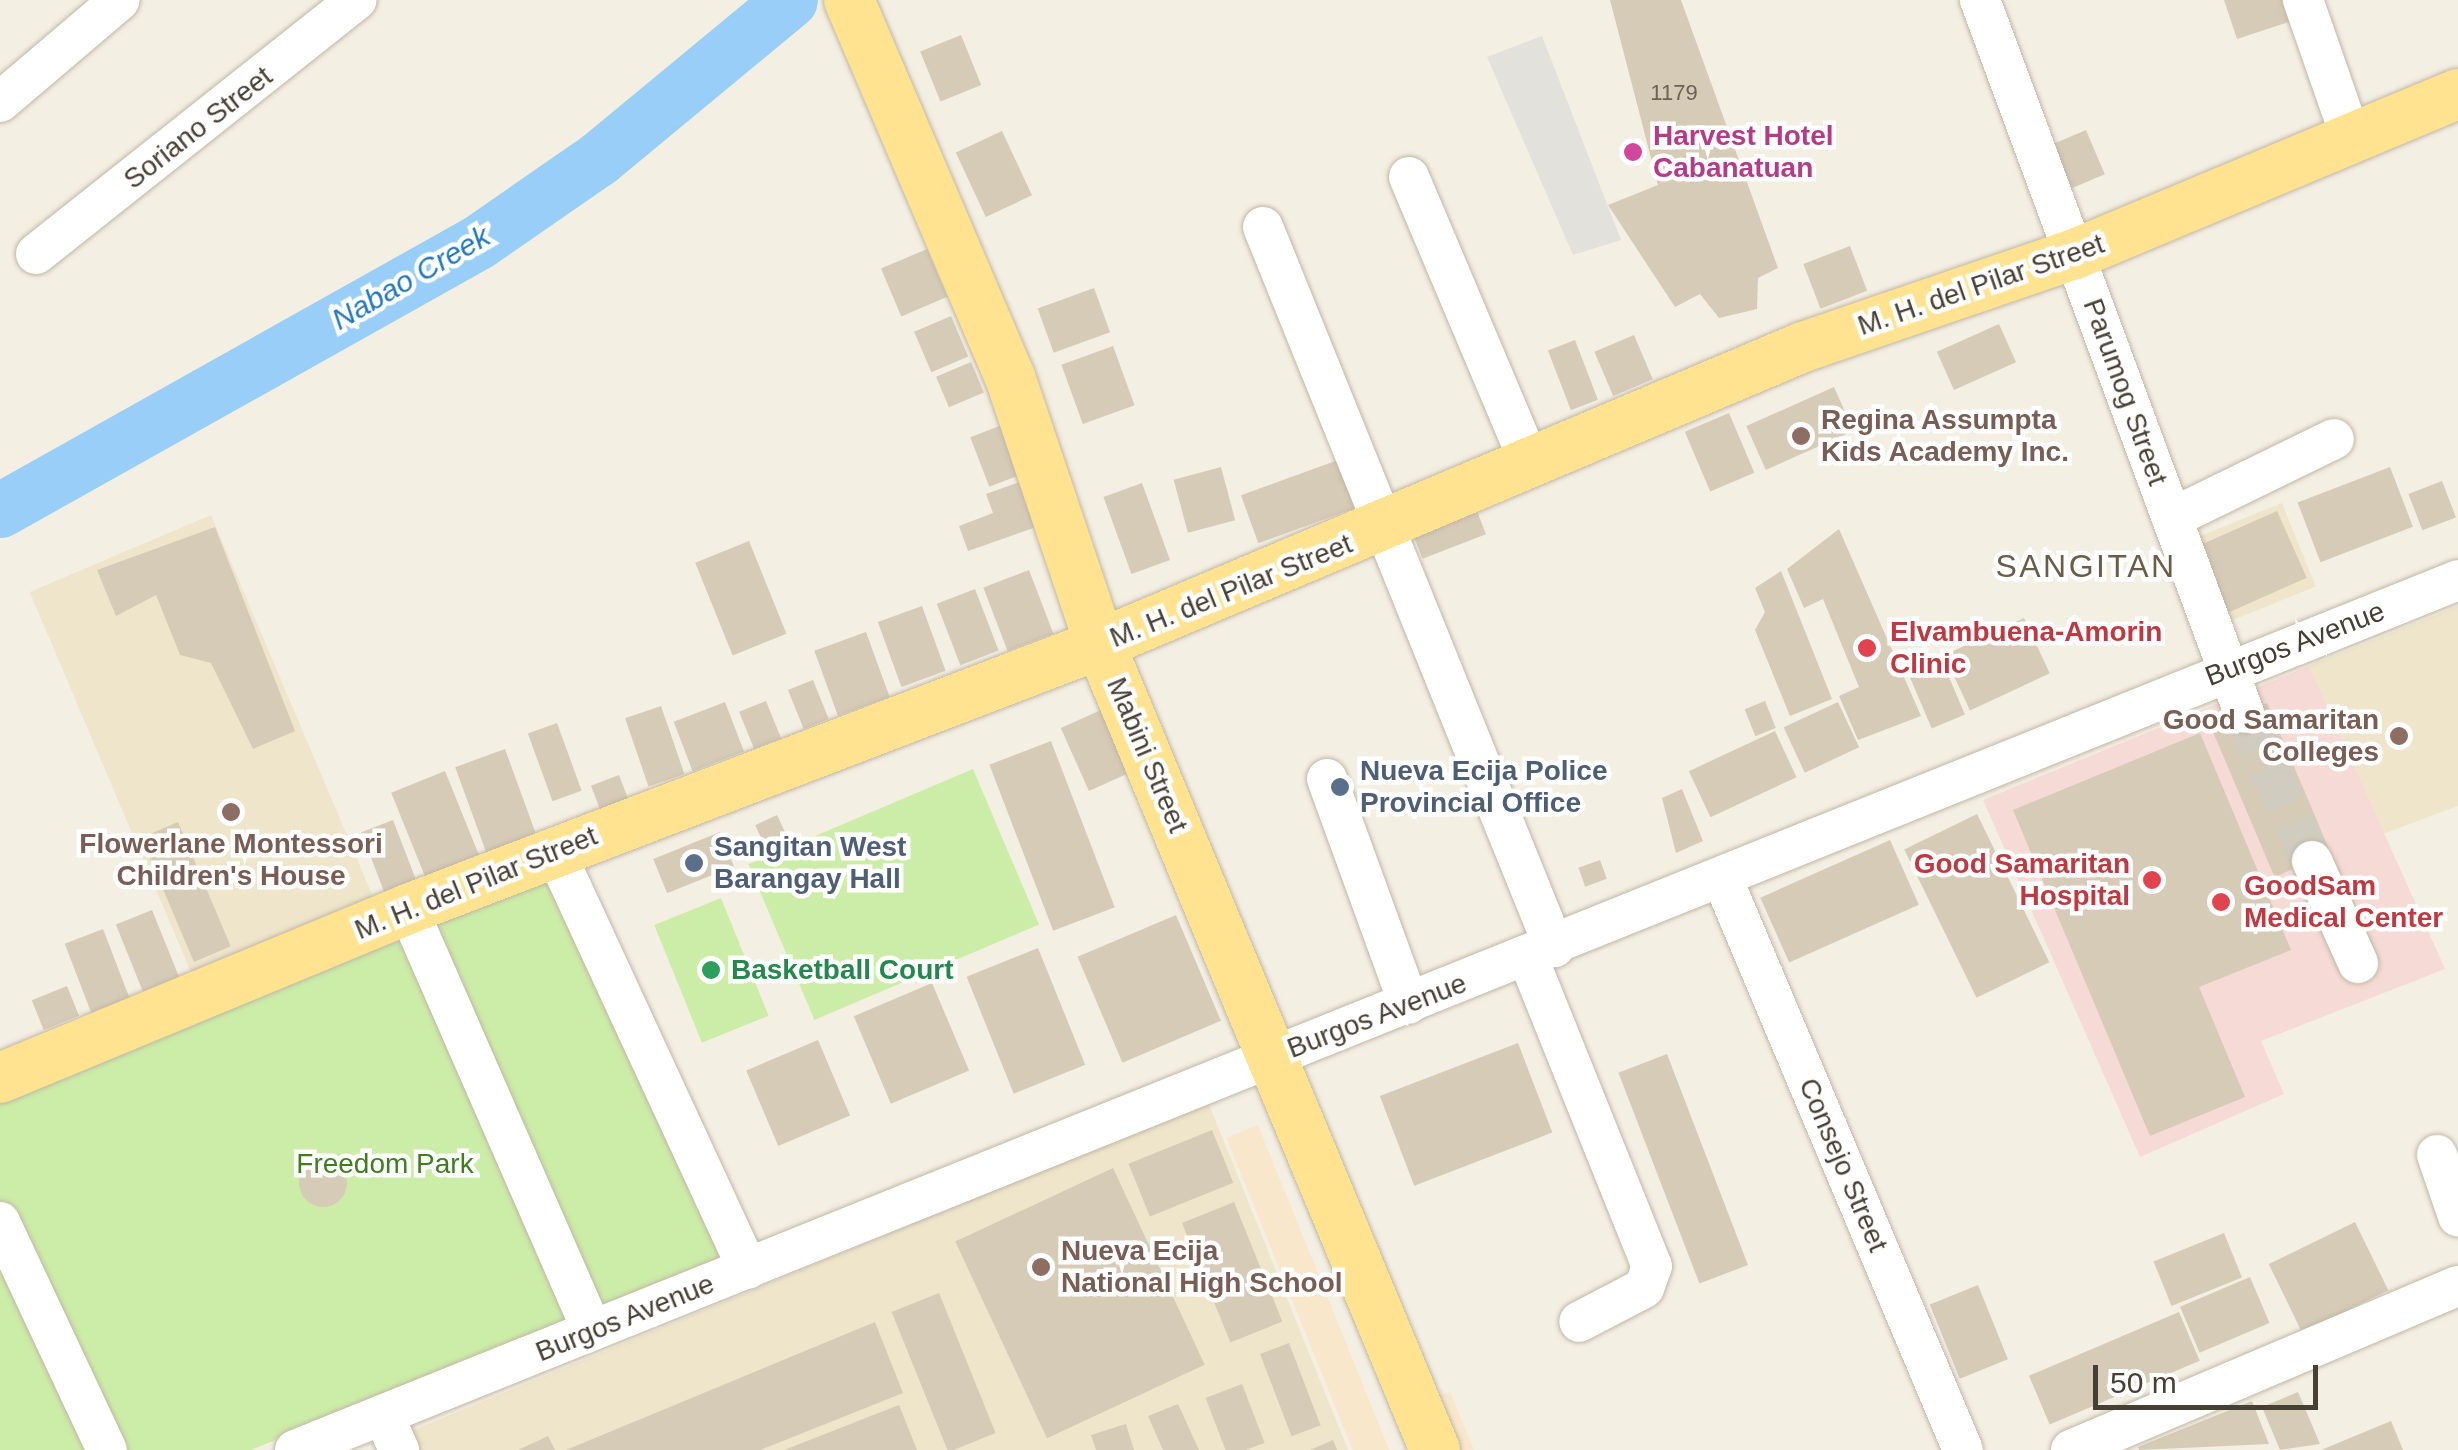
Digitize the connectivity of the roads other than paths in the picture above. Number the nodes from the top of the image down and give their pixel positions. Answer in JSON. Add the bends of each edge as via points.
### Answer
{"nodes":[{"id":1,"x":120,"y":0,"type":"edge"},
{"id":2,"x":357,"y":0,"type":"edge"},
{"id":3,"x":849,"y":0,"type":"edge"},
{"id":4,"x":1980,"y":0,"type":"edge"},
{"id":5,"x":2303,"y":0,"type":"edge"},
{"id":6,"x":2458,"y":94,"type":"edge"},
{"id":7,"x":0,"y":102,"type":"edge"},
{"id":8,"x":2352,"y":141,"type":"junction"},
{"id":9,"x":1410,"y":177,"type":"dead end"},
{"id":10,"x":1263,"y":228,"type":"dead end"},
{"id":11,"x":36,"y":254,"type":"dead end"},
{"id":12,"x":2075,"y":254,"type":"junction"},
{"id":13,"x":2334,"y":439,"type":"dead end"},
{"id":14,"x":1530,"y":463,"type":"junction"},
{"id":15,"x":2172,"y":518,"type":"junction"},
{"id":16,"x":1390,"y":526,"type":"junction"},
{"id":17,"x":2458,"y":580,"type":"edge"},
{"id":18,"x":1100,"y":644,"type":"junction"},
{"id":19,"x":2222,"y":673,"type":"junction"},
{"id":20,"x":2244,"y":712,"type":"tunnel mouth"},
{"id":21,"x":1327,"y":779,"type":"dead end"},
{"id":22,"x":556,"y":854,"type":"junction"},
{"id":23,"x":2312,"y":861,"type":"tunnel mouth"},
{"id":24,"x":1723,"y":880,"type":"junction"},
{"id":25,"x":408,"y":908,"type":"junction"},
{"id":26,"x":1541,"y":953,"type":"junction"},
{"id":27,"x":2358,"y":963,"type":"dead end"},
{"id":28,"x":1409,"y":1004,"type":"junction"},
{"id":29,"x":1272,"y":1056,"type":"junction"},
{"id":30,"x":0,"y":1078,"type":"edge"},
{"id":31,"x":2437,"y":1155,"type":"dead end"},
{"id":32,"x":2458,"y":1216,"type":"edge"},
{"id":33,"x":0,"y":1222,"type":"edge"},
{"id":34,"x":748,"y":1269,"type":"junction"},
{"id":35,"x":2458,"y":1286,"type":"edge"},
{"id":36,"x":1578,"y":1322,"type":"dead end"},
{"id":37,"x":592,"y":1331,"type":"junction"},
{"id":38,"x":107,"y":1450,"type":"edge"},
{"id":39,"x":296,"y":1450,"type":"edge"},
{"id":40,"x":1435,"y":1450,"type":"edge"},
{"id":41,"x":1963,"y":1450,"type":"edge"},
{"id":42,"x":2071,"y":1450,"type":"edge"}],
"edges":[{"from":1,"to":7,"type":"street"},
{"from":2,"to":11,"type":"street","name":"Soriano Street"},
{"from":3,"to":18,"type":"main road","name":"Mabini Street","via":[[1010,377]]},
{"from":4,"to":12,"type":"street","name":"Parumog Street"},
{"from":5,"to":8,"type":"street"},
{"from":6,"to":8,"type":"main road","name":"M. H. del Pilar Street"},
{"from":8,"to":12,"type":"main road","name":"M. H. del Pilar Street"},
{"from":9,"to":14,"type":"street"},
{"from":10,"to":16,"type":"street"},
{"from":12,"to":14,"type":"main road","name":"M. H. del Pilar Street","via":[[1804,347]]},
{"from":12,"to":15,"type":"street","name":"Parumog Street"},
{"from":13,"to":15,"type":"street"},
{"from":14,"to":16,"type":"main road","name":"M. H. del Pilar Street"},
{"from":15,"to":19,"type":"street","name":"Parumog Street"},
{"from":16,"to":18,"type":"main road","name":"M. H. del Pilar Street"},
{"from":16,"to":26,"type":"street"},
{"from":17,"to":19,"type":"street","name":"Burgos Avenue"},
{"from":18,"to":22,"type":"main road","name":"M. H. del Pilar Street"},
{"from":18,"to":29,"type":"main road","name":"Mabini Street"},
{"from":19,"to":20,"type":"street","name":"Parumog Street"},
{"from":19,"to":24,"type":"street","name":"Burgos Avenue"},
{"from":21,"to":28,"type":"street"},
{"from":22,"to":25,"type":"main road","name":"M. H. del Pilar Street"},
{"from":22,"to":34,"type":"street"},
{"from":23,"to":27,"type":"street"},
{"from":24,"to":26,"type":"street","name":"Burgos Avenue"},
{"from":24,"to":41,"type":"street","name":"Consejo Street"},
{"from":25,"to":30,"type":"main road","name":"M. H. del Pilar Street"},
{"from":25,"to":37,"type":"street"},
{"from":26,"to":28,"type":"street","name":"Burgos Avenue"},
{"from":26,"to":36,"type":"street","via":[[1652,1266],[1644,1288]]},
{"from":28,"to":29,"type":"street","name":"Burgos Avenue"},
{"from":29,"to":34,"type":"street","name":"Burgos Avenue"},
{"from":29,"to":40,"type":"main road","name":"Mabini Street"},
{"from":31,"to":32,"type":"street"},
{"from":33,"to":38,"type":"street"},
{"from":34,"to":37,"type":"street","name":"Burgos Avenue"},
{"from":35,"to":42,"type":"street"},
{"from":37,"to":39,"type":"street","name":"Burgos Avenue"}]}
